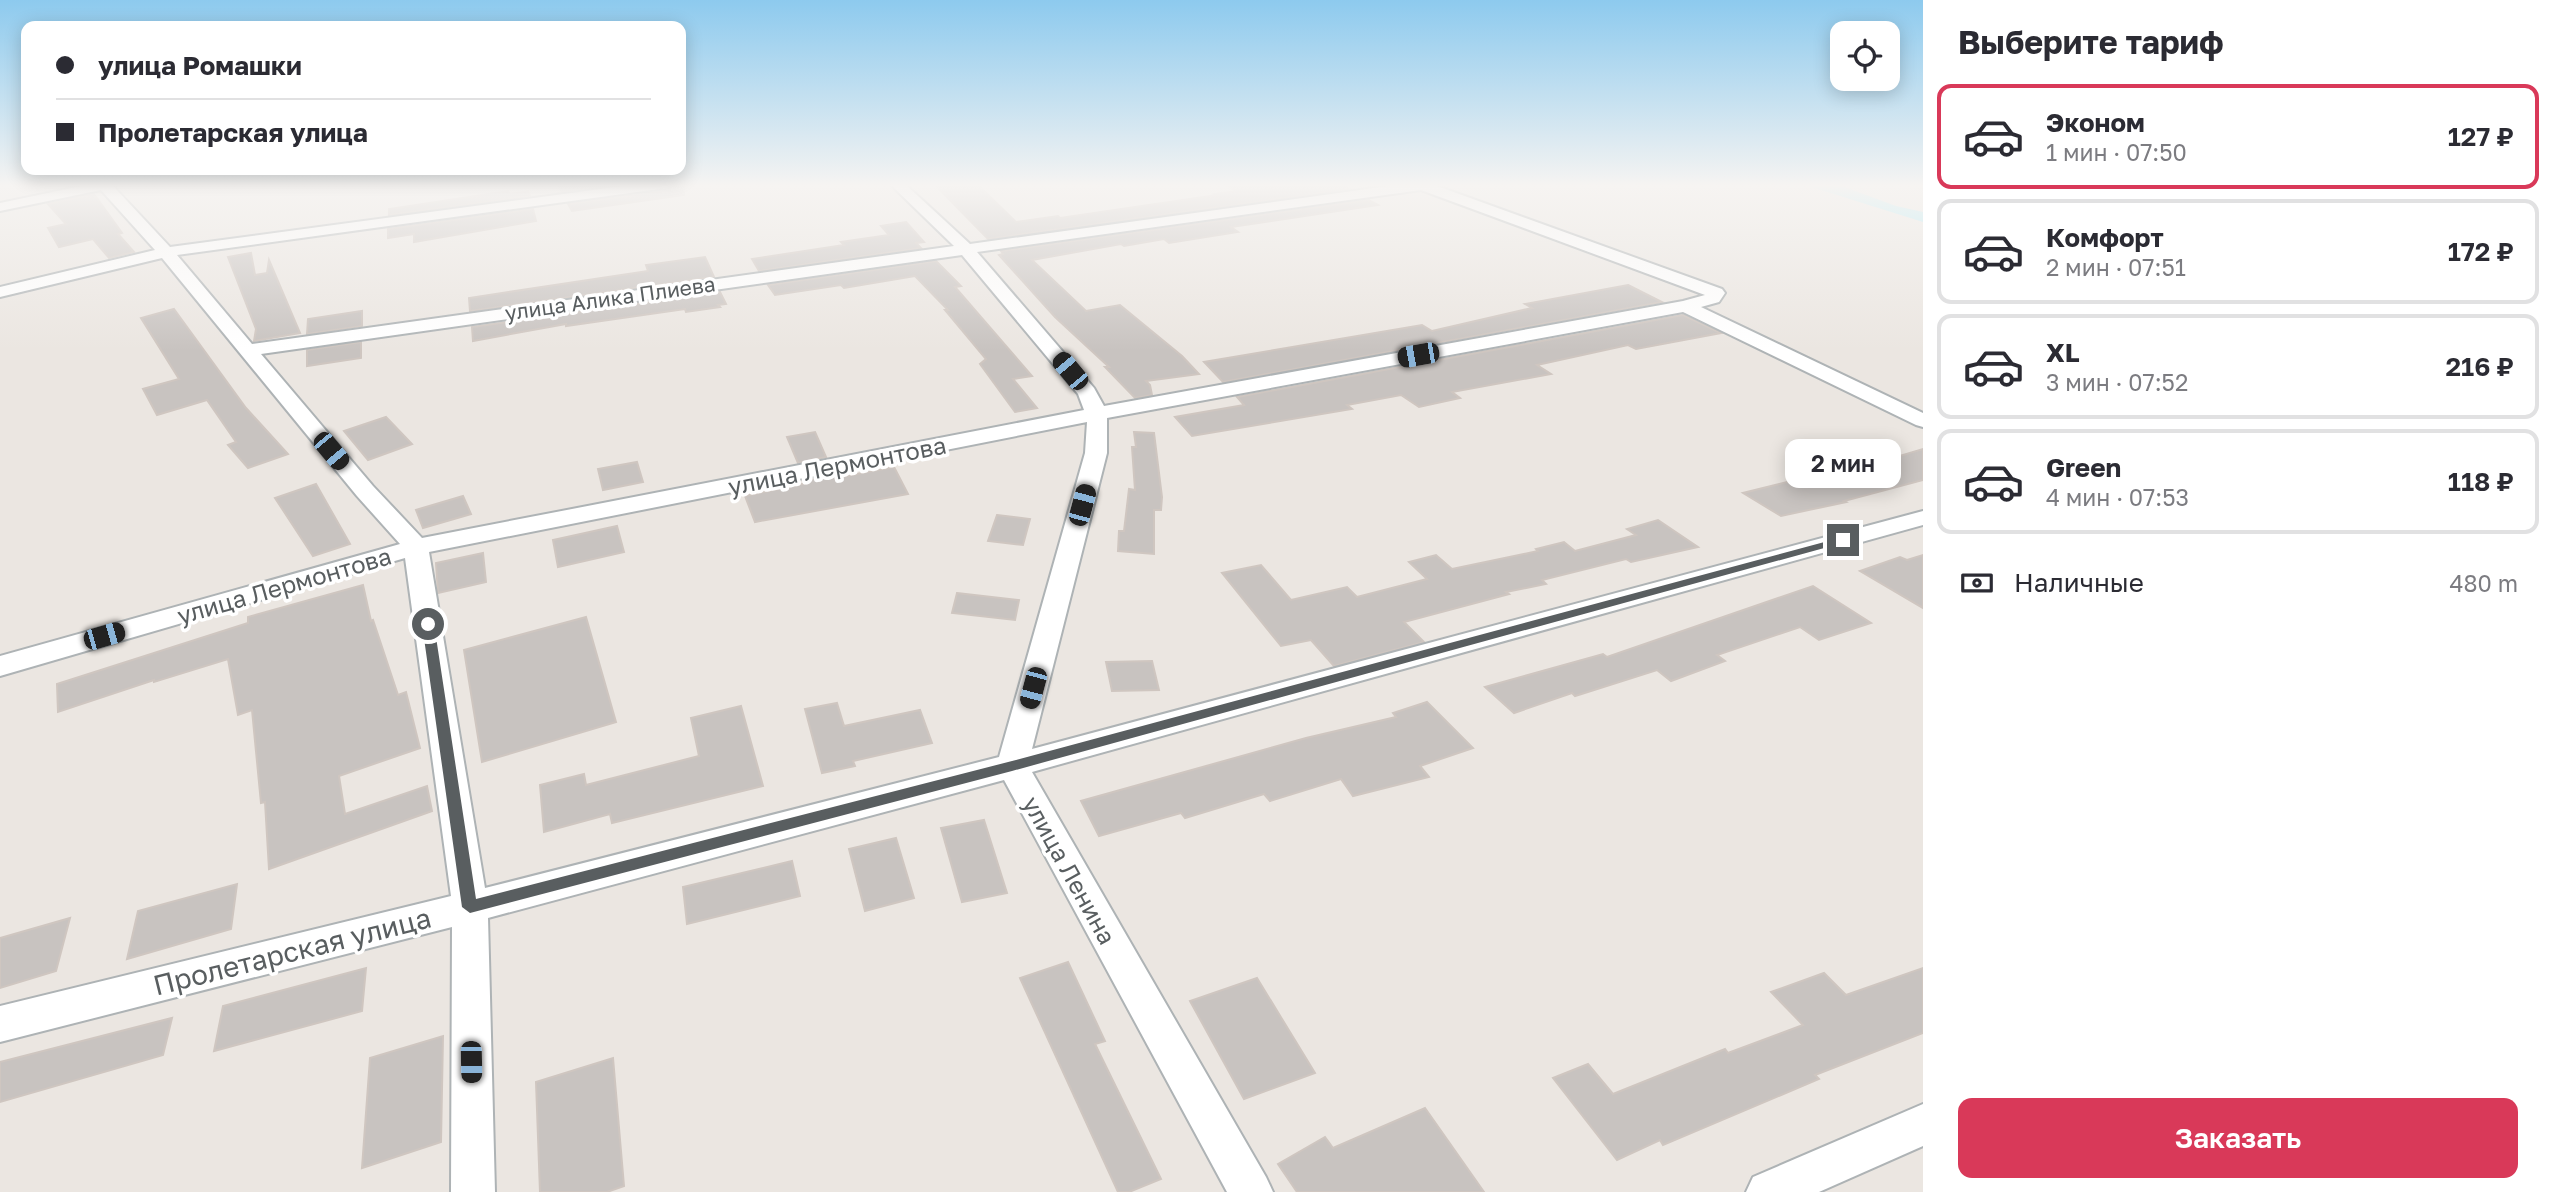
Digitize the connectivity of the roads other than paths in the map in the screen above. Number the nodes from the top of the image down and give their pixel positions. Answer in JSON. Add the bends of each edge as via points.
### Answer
{"nodes":[{"id":1,"x":155,"y":240,"type":"edge"},
{"id":2,"x":257,"y":240,"type":"edge"},
{"id":3,"x":956,"y":240,"type":"edge"},
{"id":4,"x":1018,"y":240,"type":"edge"},
{"id":5,"x":1573,"y":240,"type":"edge"},
{"id":6,"x":964,"y":247,"type":"junction"},
{"id":7,"x":166,"y":252,"type":"junction"},
{"id":8,"x":0,"y":292,"type":"edge"},
{"id":9,"x":1685,"y":306,"type":"junction"},
{"id":10,"x":247,"y":350,"type":"junction"},
{"id":11,"x":1097,"y":414,"type":"junction"},
{"id":12,"x":1923,"y":421,"type":"edge"},
{"id":13,"x":1923,"y":518,"type":"edge"},
{"id":14,"x":416,"y":547,"type":"junction"},
{"id":15,"x":0,"y":666,"type":"edge"},
{"id":16,"x":1012,"y":766,"type":"junction"},
{"id":17,"x":470,"y":907,"type":"junction"},
{"id":18,"x":0,"y":1024,"type":"edge"},
{"id":19,"x":1923,"y":1125,"type":"edge"},
{"id":20,"x":473,"y":1192,"type":"edge"},
{"id":21,"x":1251,"y":1192,"type":"edge"},
{"id":22,"x":1768,"y":1192,"type":"edge"}],
"edges":[{"from":1,"to":7,"type":"street"},
{"from":2,"to":7,"type":"street"},
{"from":3,"to":6,"type":"street","name":"улица Ленина"},
{"from":4,"to":6,"type":"street","name":"улица Алика Плиева"},
{"from":5,"to":9,"type":"street","name":"улица Лермонтова","via":[[1716,293]]},
{"from":6,"to":10,"type":"street","name":"улица Алика Плиева"},
{"from":6,"to":11,"type":"street","name":"улица Ленина","via":[[1087,391]]},
{"from":7,"to":8,"type":"street"},
{"from":7,"to":10,"type":"street"},
{"from":9,"to":11,"type":"street","name":"улица Лермонтова"},
{"from":9,"to":12,"type":"street"},
{"from":10,"to":14,"type":"street"},
{"from":11,"to":14,"type":"street","name":"улица Лермонтова"},
{"from":11,"to":16,"type":"street","name":"улица Ленина","via":[[1100,434],[1096,453]]},
{"from":13,"to":16,"type":"street","name":"Пролетарская улица"},
{"from":14,"to":15,"type":"street","name":"улица Лермонтова"},
{"from":14,"to":17,"type":"street"},
{"from":16,"to":17,"type":"street","name":"Пролетарская улица"},
{"from":16,"to":21,"type":"street","name":"улица Ленина"},
{"from":17,"to":18,"type":"street","name":"Пролетарская улица"},
{"from":17,"to":20,"type":"street"},
{"from":19,"to":22,"type":"street"}]}
